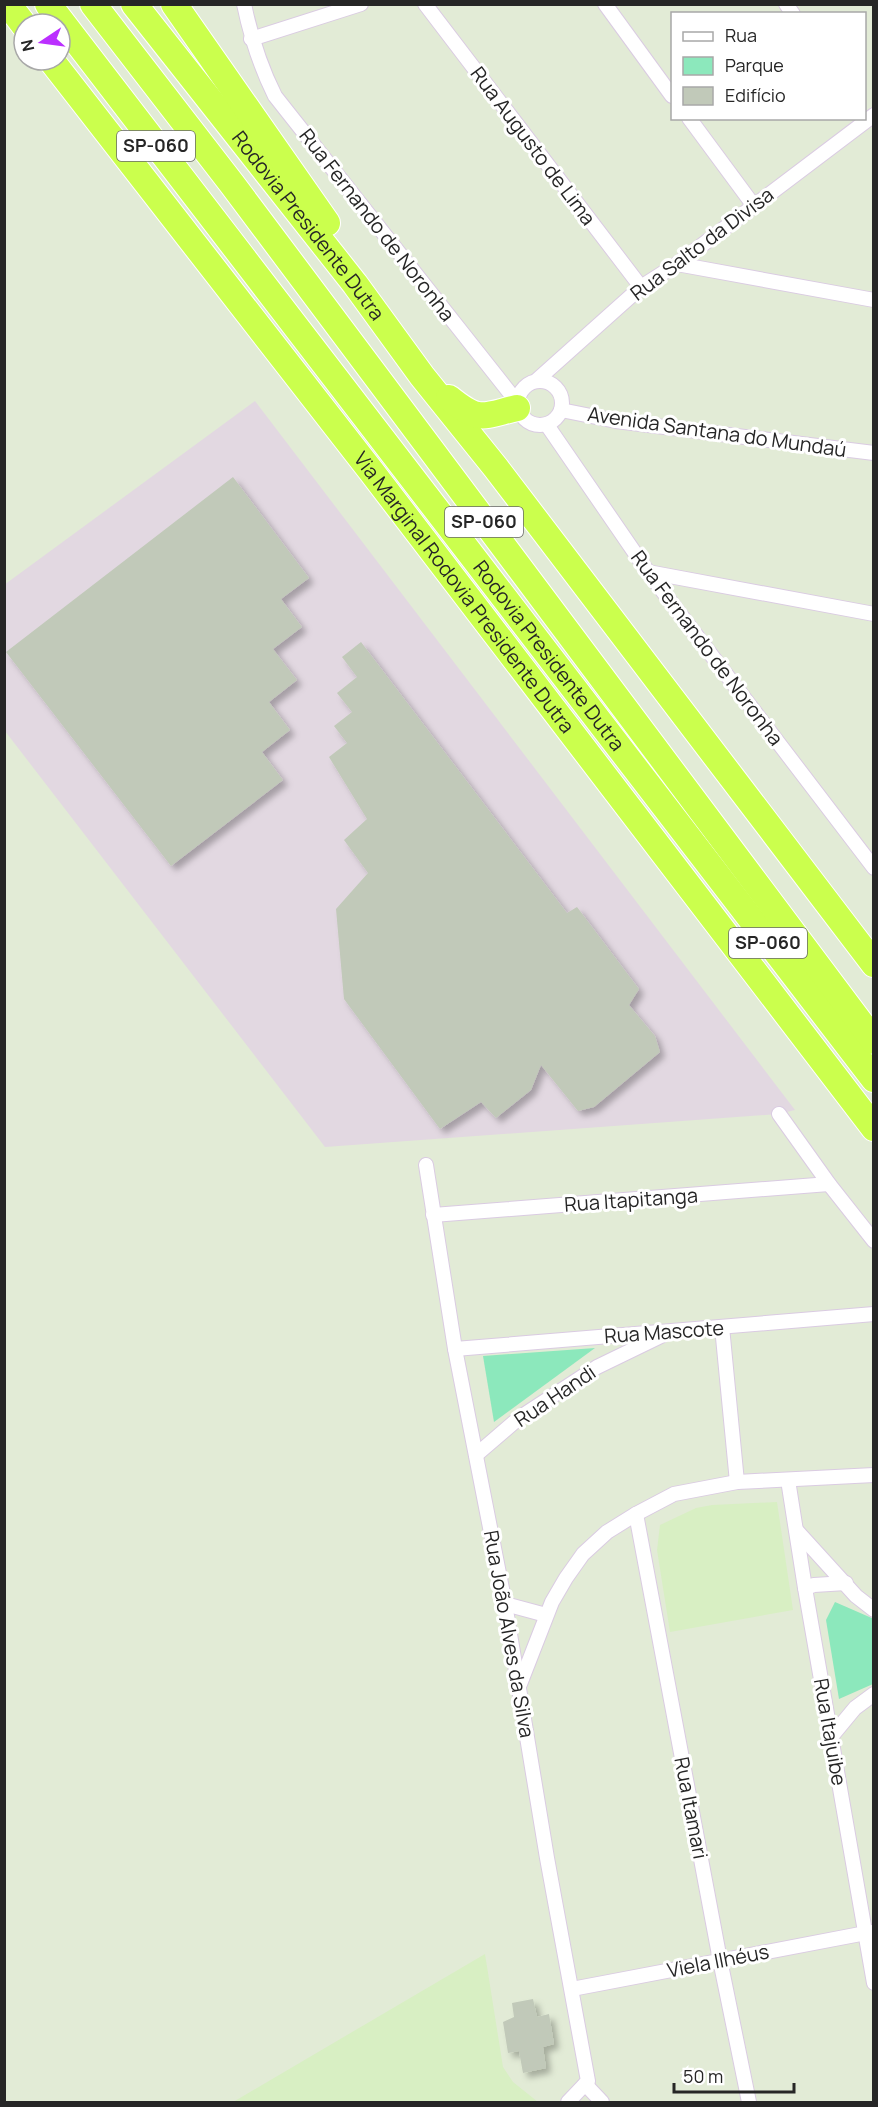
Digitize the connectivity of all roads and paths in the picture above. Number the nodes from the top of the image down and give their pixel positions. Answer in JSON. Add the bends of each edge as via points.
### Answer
{"nodes":[{"id":1,"x":48,"y":4,"type":"edge"},
{"id":2,"x":93,"y":4,"type":"edge"},
{"id":3,"x":134,"y":4,"type":"edge"},
{"id":4,"x":174,"y":4,"type":"edge"},
{"id":5,"x":244,"y":4,"type":"edge"},
{"id":6,"x":361,"y":4,"type":"edge"},
{"id":7,"x":425,"y":4,"type":"edge"},
{"id":8,"x":605,"y":4,"type":"edge"},
{"id":9,"x":251,"y":39,"type":"junction"},
{"id":10,"x":60,"y":72,"type":"edge"},
{"id":11,"x":671,"y":95,"type":"edge"},
{"id":12,"x":690,"y":120,"type":"edge"},
{"id":13,"x":865,"y":120,"type":"edge"},
{"id":14,"x":754,"y":206,"type":"junction"},
{"id":15,"x":677,"y":264,"type":"junction"},
{"id":16,"x":355,"y":284,"type":"junction"},
{"id":17,"x":641,"y":287,"type":"junction"},
{"id":18,"x":873,"y":300,"type":"edge"},
{"id":19,"x":422,"y":376,"type":"junction"},
{"id":20,"x":537,"y":380,"type":"junction"},
{"id":21,"x":517,"y":405,"type":"junction"},
{"id":22,"x":561,"y":410,"type":"junction"},
{"id":23,"x":546,"y":424,"type":"junction"},
{"id":24,"x":873,"y":453,"type":"edge"},
{"id":25,"x":648,"y":572,"type":"junction"},
{"id":26,"x":873,"y":614,"type":"edge"},
{"id":27,"x":873,"y":868,"type":"edge"},
{"id":28,"x":873,"y":964,"type":"edge"},
{"id":29,"x":873,"y":1041,"type":"edge"},
{"id":30,"x":873,"y":1079,"type":"edge"},
{"id":31,"x":779,"y":1114,"type":"dead end"},
{"id":32,"x":873,"y":1128,"type":"edge"},
{"id":33,"x":426,"y":1165,"type":"dead end"},
{"id":34,"x":829,"y":1184,"type":"junction"},
{"id":35,"x":433,"y":1215,"type":"junction"},
{"id":36,"x":873,"y":1241,"type":"edge"},
{"id":37,"x":873,"y":1314,"type":"edge"},
{"id":38,"x":722,"y":1327,"type":"junction"},
{"id":39,"x":672,"y":1330,"type":"junction"},
{"id":40,"x":455,"y":1349,"type":"junction"},
{"id":41,"x":476,"y":1455,"type":"junction"},
{"id":42,"x":873,"y":1475,"type":"edge"},
{"id":43,"x":788,"y":1480,"type":"junction"},
{"id":44,"x":737,"y":1482,"type":"junction"},
{"id":45,"x":636,"y":1514,"type":"junction"},
{"id":46,"x":796,"y":1529,"type":"junction"},
{"id":47,"x":846,"y":1583,"type":"junction"},
{"id":48,"x":805,"y":1588,"type":"junction"},
{"id":49,"x":505,"y":1604,"type":"junction"},
{"id":50,"x":873,"y":1610,"type":"edge"},
{"id":51,"x":546,"y":1614,"type":"junction"},
{"id":52,"x":519,"y":1686,"type":"junction"},
{"id":53,"x":873,"y":1694,"type":"edge"},
{"id":54,"x":831,"y":1737,"type":"junction"},
{"id":55,"x":869,"y":1933,"type":"edge"},
{"id":56,"x":720,"y":1960,"type":"junction"},
{"id":57,"x":873,"y":1983,"type":"edge"},
{"id":58,"x":572,"y":1989,"type":"junction"},
{"id":59,"x":585,"y":2084,"type":"junction"},
{"id":60,"x":576,"y":2101,"type":"edge"},
{"id":61,"x":602,"y":2103,"type":"edge"},
{"id":62,"x":749,"y":2103,"type":"edge"}],
"edges":[{"from":1,"to":30,"type":"highway","name":"Rodovia Presidente Dutra","number":"SP-060"},
{"from":2,"to":29,"type":"highway","name":"Rodovia Presidente Dutra","number":"SP-060"},
{"from":3,"to":16,"type":"highway","name":"Rodovia Presidente Dutra","number":"SP-060"},
{"from":4,"to":16,"type":"highway","via":[[335,235]]},
{"from":5,"to":9,"type":"street","name":"Rua Fernando de Noronha"},
{"from":6,"to":9,"type":"street"},
{"from":7,"to":17,"type":"street","name":"Rua Augusto de Lima"},
{"from":8,"to":11,"type":"street"},
{"from":9,"to":21,"type":"street","name":"Rua Fernando de Noronha","via":[[275,96]]},
{"from":10,"to":32,"type":"highway","name":"Via Marginal Rodovia Presidente Dutra"},
{"from":12,"to":14,"type":"street"},
{"from":13,"to":14,"type":"street","name":"Rua Salto da Divisa"},
{"from":14,"to":15,"type":"street","name":"Rua Salto da Divisa"},
{"from":15,"to":17,"type":"street","name":"Rua Salto da Divisa"},
{"from":15,"to":18,"type":"street"},
{"from":16,"to":19,"type":"highway","name":"Rodovia Presidente Dutra","number":"SP-060"},
{"from":17,"to":20,"type":"street","name":"Rua Salto da Divisa"},
{"from":19,"to":21,"type":"highway","via":[[467,413],[477,416]]},
{"from":19,"to":28,"type":"highway","name":"Rodovia Presidente Dutra","number":"SP-060"},
{"from":20,"to":21,"type":"street","via":[[521,390]]},
{"from":20,"to":22,"type":"street","via":[[559,391]]},
{"from":21,"to":23,"type":"street","via":[[528,423]]},
{"from":22,"to":23,"type":"street","via":[[556,419]]},
{"from":22,"to":24,"type":"street","name":"Avenida Santana do Mundaú","via":[[616,421]]},
{"from":23,"to":25,"type":"street","name":"Rua Fernando de Noronha"},
{"from":25,"to":26,"type":"street"},
{"from":25,"to":27,"type":"street","name":"Rua Fernando de Noronha"},
{"from":31,"to":34,"type":"street"},
{"from":33,"to":35,"type":"street","name":"Rua João Alves da Silva"},
{"from":34,"to":35,"type":"street","name":"Rua Itapitanga"},
{"from":34,"to":36,"type":"street"},
{"from":35,"to":40,"type":"street","name":"Rua João Alves da Silva"},
{"from":37,"to":38,"type":"street","name":"Rua Mascote"},
{"from":38,"to":39,"type":"street","name":"Rua Mascote"},
{"from":38,"to":44,"type":"street"},
{"from":39,"to":40,"type":"street","name":"Rua Mascote"},
{"from":39,"to":41,"type":"street","name":"Rua Handi","via":[[587,1374],[519,1418]]},
{"from":40,"to":41,"type":"street","name":"Rua João Alves da Silva"},
{"from":41,"to":49,"type":"street","name":"Rua João Alves da Silva"},
{"from":42,"to":43,"type":"street"},
{"from":43,"to":44,"type":"street"},
{"from":43,"to":46,"type":"street","name":"Rua Itajuibe"},
{"from":44,"to":45,"type":"street","via":[[674,1494]]},
{"from":45,"to":51,"type":"street","via":[[607,1532],[584,1554]]},
{"from":45,"to":56,"type":"street","name":"Rua Itamari"},
{"from":46,"to":47,"type":"street"},
{"from":46,"to":48,"type":"street","name":"Rua Itajuibe"},
{"from":47,"to":48,"type":"street"},
{"from":47,"to":50,"type":"street"},
{"from":48,"to":54,"type":"street","name":"Rua Itajuibe"},
{"from":49,"to":51,"type":"street"},
{"from":49,"to":52,"type":"street","name":"Rua João Alves da Silva"},
{"from":51,"to":52,"type":"street"},
{"from":52,"to":58,"type":"street","name":"Rua João Alves da Silva"},
{"from":53,"to":54,"type":"street","via":[[855,1708]]},
{"from":54,"to":55,"type":"street","name":"Rua Itajuibe"},
{"from":55,"to":56,"type":"street","name":"Viela Ilhéus"},
{"from":55,"to":57,"type":"street","name":"Rua Itajuibe"},
{"from":56,"to":58,"type":"street","name":"Viela Ilhéus"},
{"from":56,"to":62,"type":"street","name":"Rua Itamari"},
{"from":58,"to":59,"type":"street","name":"Rua João Alves da Silva","via":[[588,2081]]},
{"from":59,"to":60,"type":"street"},
{"from":59,"to":61,"type":"street"}]}
